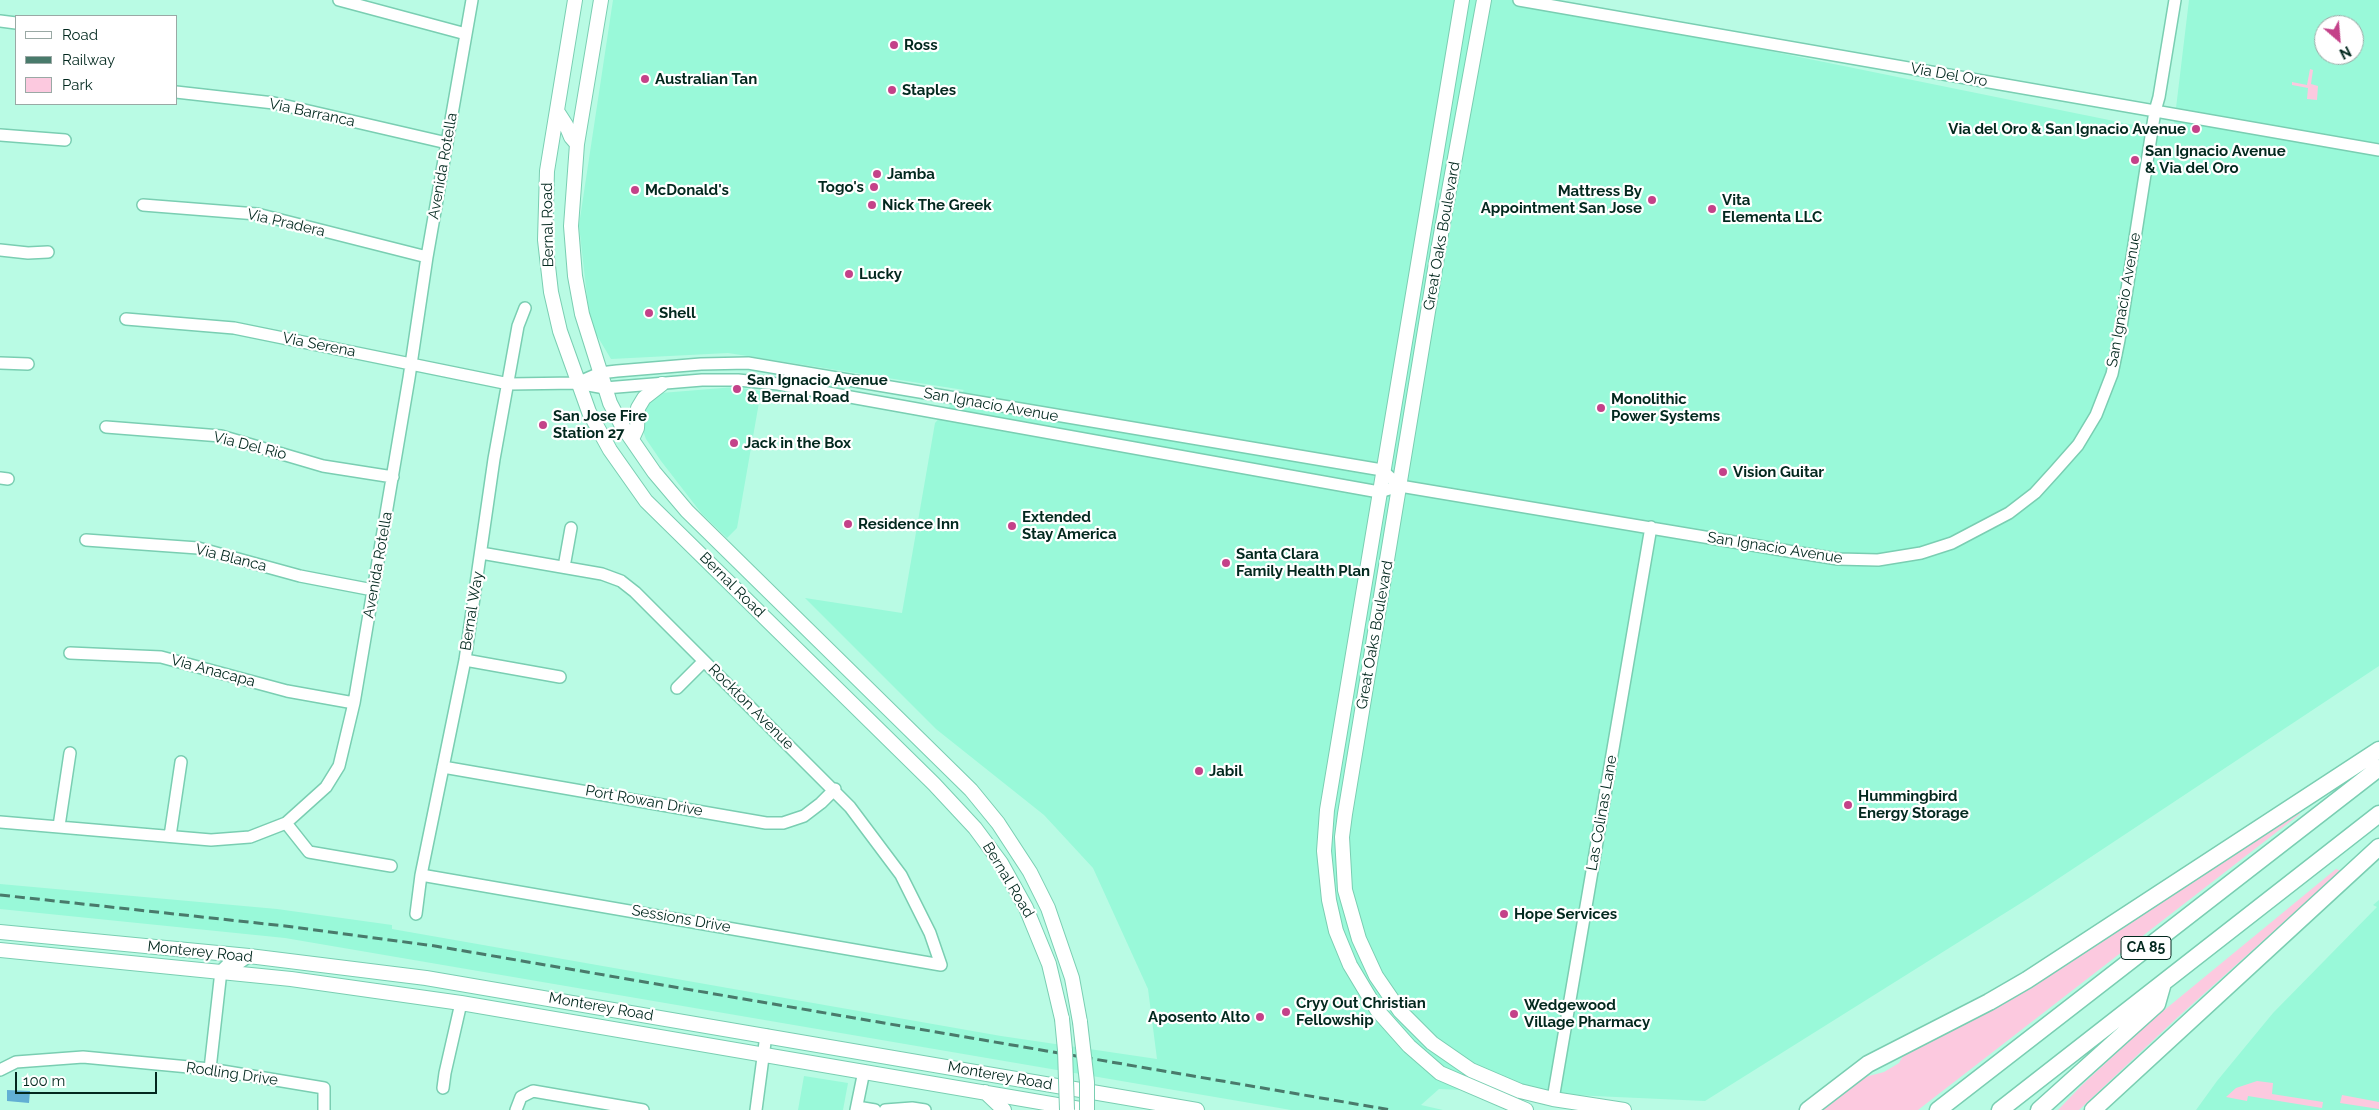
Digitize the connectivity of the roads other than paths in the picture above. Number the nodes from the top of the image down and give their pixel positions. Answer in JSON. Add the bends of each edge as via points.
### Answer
{"nodes":[{"id":1,"x":339,"y":0,"type":"edge"},
{"id":2,"x":472,"y":0,"type":"edge"},
{"id":3,"x":575,"y":0,"type":"edge"},
{"id":4,"x":602,"y":0,"type":"edge"},
{"id":5,"x":1462,"y":0,"type":"edge"},
{"id":6,"x":1484,"y":0,"type":"edge"},
{"id":7,"x":1518,"y":0,"type":"edge"},
{"id":8,"x":2175,"y":0,"type":"edge"},
{"id":9,"x":0,"y":21,"type":"edge"},
{"id":10,"x":15,"y":23,"type":"edge"},
{"id":11,"x":466,"y":34,"type":"junction"},
{"id":12,"x":178,"y":92,"type":"edge"},
{"id":13,"x":557,"y":111,"type":"junction"},
{"id":14,"x":2155,"y":111,"type":"junction"},
{"id":15,"x":0,"y":135,"type":"edge"},
{"id":16,"x":65,"y":140,"type":"dead end"},
{"id":17,"x":447,"y":143,"type":"junction"},
{"id":18,"x":577,"y":144,"type":"junction"},
{"id":19,"x":2379,"y":150,"type":"edge"},
{"id":20,"x":143,"y":205,"type":"dead end"},
{"id":21,"x":1423,"y":234,"type":"junction"},
{"id":22,"x":1440,"y":244,"type":"junction"},
{"id":23,"x":0,"y":250,"type":"edge"},
{"id":24,"x":48,"y":252,"type":"dead end"},
{"id":25,"x":427,"y":257,"type":"junction"},
{"id":26,"x":526,"y":308,"type":"dead end"},
{"id":27,"x":126,"y":319,"type":"dead end"},
{"id":28,"x":0,"y":363,"type":"edge"},
{"id":29,"x":28,"y":364,"type":"dead end"},
{"id":30,"x":411,"y":364,"type":"junction"},
{"id":31,"x":600,"y":373,"type":"junction"},
{"id":32,"x":577,"y":383,"type":"junction"},
{"id":33,"x":510,"y":384,"type":"junction"},
{"id":34,"x":662,"y":384,"type":"junction"},
{"id":35,"x":888,"y":387,"type":"junction"},
{"id":36,"x":605,"y":388,"type":"junction"},
{"id":37,"x":880,"y":403,"type":"junction"},
{"id":38,"x":106,"y":427,"type":"dead end"},
{"id":39,"x":632,"y":438,"type":"junction"},
{"id":40,"x":1382,"y":470,"type":"junction"},
{"id":41,"x":393,"y":477,"type":"junction"},
{"id":42,"x":1400,"y":486,"type":"junction"},
{"id":43,"x":1378,"y":492,"type":"junction"},
{"id":44,"x":571,"y":528,"type":"dead end"},
{"id":45,"x":1651,"y":528,"type":"junction"},
{"id":46,"x":86,"y":540,"type":"dead end"},
{"id":47,"x":481,"y":553,"type":"junction"},
{"id":48,"x":564,"y":567,"type":"junction"},
{"id":49,"x":373,"y":590,"type":"junction"},
{"id":50,"x":70,"y":653,"type":"dead end"},
{"id":51,"x":465,"y":660,"type":"junction"},
{"id":52,"x":704,"y":661,"type":"junction"},
{"id":53,"x":560,"y":677,"type":"dead end"},
{"id":54,"x":677,"y":688,"type":"dead end"},
{"id":55,"x":354,"y":703,"type":"junction"},
{"id":56,"x":1344,"y":708,"type":"junction"},
{"id":57,"x":1362,"y":710,"type":"junction"},
{"id":58,"x":2379,"y":750,"type":"edge"},
{"id":59,"x":70,"y":754,"type":"dead end"},
{"id":60,"x":181,"y":762,"type":"dead end"},
{"id":61,"x":443,"y":767,"type":"junction"},
{"id":62,"x":2379,"y":768,"type":"edge"},
{"id":63,"x":835,"y":790,"type":"junction"},
{"id":64,"x":2379,"y":814,"type":"edge"},
{"id":65,"x":0,"y":822,"type":"edge"},
{"id":66,"x":286,"y":823,"type":"junction"},
{"id":67,"x":59,"y":826,"type":"junction"},
{"id":68,"x":170,"y":836,"type":"junction"},
{"id":69,"x":2379,"y":847,"type":"edge"},
{"id":70,"x":391,"y":866,"type":"dead end"},
{"id":71,"x":422,"y":875,"type":"junction"},
{"id":72,"x":416,"y":914,"type":"dead end"},
{"id":73,"x":0,"y":932,"type":"edge"},
{"id":74,"x":0,"y":950,"type":"edge"},
{"id":75,"x":249,"y":956,"type":"junction"},
{"id":76,"x":941,"y":965,"type":"joint"},
{"id":77,"x":221,"y":971,"type":"junction"},
{"id":78,"x":2163,"y":983,"type":"junction"},
{"id":79,"x":461,"y":1002,"type":"junction"},
{"id":80,"x":766,"y":1035,"type":"junction"},
{"id":81,"x":763,"y":1054,"type":"junction"},
{"id":82,"x":210,"y":1069,"type":"junction"},
{"id":83,"x":0,"y":1070,"type":"edge"},
{"id":84,"x":864,"y":1071,"type":"junction"},
{"id":85,"x":1030,"y":1081,"type":"junction"},
{"id":86,"x":443,"y":1088,"type":"dead end"},
{"id":87,"x":985,"y":1092,"type":"junction"},
{"id":88,"x":1553,"y":1099,"type":"junction"},
{"id":89,"x":1024,"y":1104,"type":"edge"},
{"id":90,"x":1511,"y":1104,"type":"junction"},
{"id":91,"x":856,"y":1108,"type":"edge"},
{"id":92,"x":324,"y":1110,"type":"edge"},
{"id":93,"x":516,"y":1110,"type":"edge"},
{"id":94,"x":643,"y":1110,"type":"edge"},
{"id":95,"x":756,"y":1110,"type":"edge"},
{"id":96,"x":875,"y":1110,"type":"edge"},
{"id":97,"x":885,"y":1110,"type":"edge"},
{"id":98,"x":924,"y":1110,"type":"edge"},
{"id":99,"x":1004,"y":1110,"type":"edge"},
{"id":100,"x":1067,"y":1110,"type":"edge"},
{"id":101,"x":1087,"y":1110,"type":"edge"},
{"id":102,"x":1197,"y":1110,"type":"edge"},
{"id":103,"x":1526,"y":1110,"type":"edge"},
{"id":104,"x":1624,"y":1110,"type":"edge"},
{"id":105,"x":1808,"y":1110,"type":"edge"},
{"id":106,"x":1938,"y":1110,"type":"edge"},
{"id":107,"x":2000,"y":1110,"type":"edge"},
{"id":108,"x":2039,"y":1110,"type":"edge"},
{"id":109,"x":2093,"y":1110,"type":"edge"}],
"edges":[{"from":1,"to":11,"type":"street"},
{"from":2,"to":11,"type":"street","name":"Avenida Rotella"},
{"from":3,"to":13,"type":"main road","name":"Bernal Road"},
{"from":4,"to":18,"type":"main road","name":"Bernal Road"},
{"from":5,"to":21,"type":"main road","name":"Great Oaks Boulevard"},
{"from":6,"to":22,"type":"main road","name":"Great Oaks Boulevard"},
{"from":7,"to":14,"type":"street","name":"Via Del Oro"},
{"from":8,"to":14,"type":"street","name":"San Ignacio Avenue"},
{"from":9,"to":10,"type":"street"},
{"from":11,"to":17,"type":"street","name":"Avenida Rotella"},
{"from":12,"to":17,"type":"street","name":"Via Barranca","via":[[274,103]]},
{"from":13,"to":18,"type":"main road"},
{"from":13,"to":32,"type":"main road","name":"Bernal Road","via":[[548,171],[545,240],[555,313]]},
{"from":14,"to":19,"type":"street","name":"Via Del Oro"},
{"from":14,"to":45,"type":"street","name":"San Ignacio Avenue","via":[[2112,374],[2096,415],[2078,445],[2035,492],[2009,513],[1952,543],[1921,553],[1878,560],[1838,559]]},
{"from":15,"to":16,"type":"street"},
{"from":17,"to":25,"type":"street","name":"Avenida Rotella"},
{"from":18,"to":31,"type":"main road","name":"Bernal Road","via":[[571,204],[572,256],[582,314]]},
{"from":20,"to":25,"type":"street","name":"Via Pradera","via":[[256,214]]},
{"from":21,"to":22,"type":"main road"},
{"from":21,"to":40,"type":"main road","name":"Great Oaks Boulevard"},
{"from":22,"to":42,"type":"main road","name":"Great Oaks Boulevard"},
{"from":23,"to":24,"type":"street"},
{"from":25,"to":30,"type":"street","name":"Avenida Rotella"},
{"from":26,"to":33,"type":"street","name":"Bernal Way","via":[[518,326]]},
{"from":27,"to":30,"type":"street","name":"Via Serena","via":[[234,328]]},
{"from":28,"to":29,"type":"street"},
{"from":30,"to":33,"type":"street","name":"Via Serena"},
{"from":30,"to":41,"type":"street","name":"Avenida Rotella"},
{"from":31,"to":32,"type":"street","name":"San Ignacio Avenue"},
{"from":31,"to":35,"type":"street","name":"San Ignacio Avenue","via":[[739,362]]},
{"from":31,"to":36,"type":"main road","name":"Bernal Road"},
{"from":32,"to":33,"type":"street","name":"San Ignacio Avenue"},
{"from":32,"to":36,"type":"street","name":"San Ignacio Avenue"},
{"from":32,"to":100,"type":"main road","name":"Bernal Road","bridge":true,"via":[[610,450],[646,501],[959,810],[989,845],[1016,887],[1049,964],[1062,1018]]},
{"from":33,"to":47,"type":"street","name":"Bernal Way","via":[[494,460]]},
{"from":34,"to":36,"type":"street","name":"San Ignacio Avenue"},
{"from":34,"to":37,"type":"street","name":"San Ignacio Avenue","via":[[738,380]]},
{"from":34,"to":39,"type":"main road","via":[[644,398],[638,408],[637,428]]},
{"from":35,"to":37,"type":"street"},
{"from":35,"to":40,"type":"street","name":"San Ignacio Avenue"},
{"from":36,"to":39,"type":"main road","name":"Bernal Road","via":[[617,417]]},
{"from":37,"to":43,"type":"street","name":"San Ignacio Avenue"},
{"from":38,"to":41,"type":"street","name":"Via Del Rio","via":[[221,436],[323,466]]},
{"from":39,"to":101,"type":"main road","name":"Bernal Road","bridge":true,"via":[[654,472],[687,510],[971,790],[998,823],[1030,872],[1048,908],[1072,978],[1087,1082]]},
{"from":40,"to":42,"type":"street"},
{"from":40,"to":43,"type":"main road","name":"Great Oaks Boulevard"},
{"from":41,"to":49,"type":"street","name":"Avenida Rotella"},
{"from":42,"to":43,"type":"street","name":"San Ignacio Avenue"},
{"from":42,"to":45,"type":"street","name":"San Ignacio Avenue"},
{"from":42,"to":57,"type":"main road","name":"Great Oaks Boulevard"},
{"from":43,"to":56,"type":"main road","name":"Great Oaks Boulevard"},
{"from":44,"to":48,"type":"street"},
{"from":45,"to":88,"type":"street","name":"Las Colinas Lane"},
{"from":46,"to":49,"type":"street","name":"Via Blanca","via":[[198,548],[300,576]]},
{"from":47,"to":48,"type":"street","name":"Rockton Avenue"},
{"from":47,"to":51,"type":"street","name":"Bernal Way"},
{"from":48,"to":52,"type":"street","name":"Rockton Avenue","via":[[602,574],[621,582]]},
{"from":49,"to":55,"type":"street","name":"Avenida Rotella"},
{"from":50,"to":55,"type":"street","name":"Via Anacapa","via":[[161,657],[287,691]]},
{"from":51,"to":53,"type":"street"},
{"from":51,"to":61,"type":"street","name":"Bernal Way"},
{"from":52,"to":54,"type":"street"},
{"from":52,"to":63,"type":"street","name":"Rockton Avenue"},
{"from":55,"to":66,"type":"street","name":"Avenida Rotella","via":[[339,766],[326,787]]},
{"from":56,"to":57,"type":"main road"},
{"from":56,"to":90,"type":"main road","name":"Great Oaks Boulevard","via":[[1327,810],[1324,851],[1332,913],[1347,956],[1377,1010],[1409,1046],[1440,1073]]},
{"from":57,"to":88,"type":"main road","name":"Great Oaks Boulevard","via":[[1345,814],[1343,869],[1352,917],[1366,957],[1400,1011],[1450,1057],[1495,1082]]},
{"from":58,"to":105,"type":"highway","via":[[2027,980],[1868,1064]]},
{"from":59,"to":67,"type":"street"},
{"from":60,"to":68,"type":"street"},
{"from":61,"to":63,"type":"street","name":"Port Rowan Drive","via":[[766,823],[783,823],[804,816]]},
{"from":61,"to":71,"type":"street","name":"Bernal Way"},
{"from":62,"to":106,"type":"highway","number":"CA 85"},
{"from":63,"to":76,"type":"street","name":"Rockton Avenue","via":[[901,875],[930,933]]},
{"from":64,"to":78,"type":"highway","number":"CA 85"},
{"from":65,"to":67,"type":"street","name":"Avenida Rotella"},
{"from":66,"to":68,"type":"street","name":"Avenida Rotella","via":[[250,837],[212,840]]},
{"from":66,"to":70,"type":"street","via":[[309,852]]},
{"from":67,"to":68,"type":"street","name":"Avenida Rotella"},
{"from":69,"to":109,"type":"highway"},
{"from":71,"to":72,"type":"street","name":"Bernal Way"},
{"from":71,"to":76,"type":"street","name":"Sessions Drive"},
{"from":73,"to":75,"type":"main road","name":"Monterey Road"},
{"from":74,"to":77,"type":"main road","name":"Monterey Road"},
{"from":75,"to":77,"type":"street"},
{"from":75,"to":80,"type":"main road","name":"Monterey Road","via":[[484,987]]},
{"from":77,"to":79,"type":"main road","name":"Monterey Road"},
{"from":77,"to":82,"type":"street"},
{"from":78,"to":107,"type":"highway","number":"CA 85"},
{"from":78,"to":108,"type":"highway","via":[[2157,1004]]},
{"from":79,"to":81,"type":"main road","name":"Monterey Road"},
{"from":79,"to":86,"type":"street"},
{"from":80,"to":81,"type":"street"},
{"from":80,"to":85,"type":"main road","name":"Monterey Road"},
{"from":81,"to":84,"type":"main road","name":"Monterey Road"},
{"from":81,"to":95,"type":"street"},
{"from":82,"to":83,"type":"street","name":"Rodling Drive","via":[[83,1057],[16,1062]]},
{"from":82,"to":92,"type":"street","name":"Rodling Drive","via":[[324,1088]]},
{"from":84,"to":87,"type":"main road","name":"Monterey Road"},
{"from":84,"to":91,"type":"street"},
{"from":85,"to":89,"type":"main road"},
{"from":85,"to":102,"type":"main road","name":"Monterey Road"},
{"from":87,"to":89,"type":"main road","name":"Monterey Road"},
{"from":87,"to":99,"type":"main road"},
{"from":88,"to":90,"type":"main road","via":[[1544,1106],[1520,1101]]},
{"from":88,"to":104,"type":"main road","name":"Great Oaks Boulevard"},
{"from":89,"to":101,"type":"main road","name":"Monterey Road"},
{"from":90,"to":103,"type":"main road","name":"Great Oaks Boulevard"},
{"from":91,"to":96,"type":"street"},
{"from":93,"to":94,"type":"street","via":[[521,1097],[533,1091]]},
{"from":97,"to":98,"type":"street"}]}
